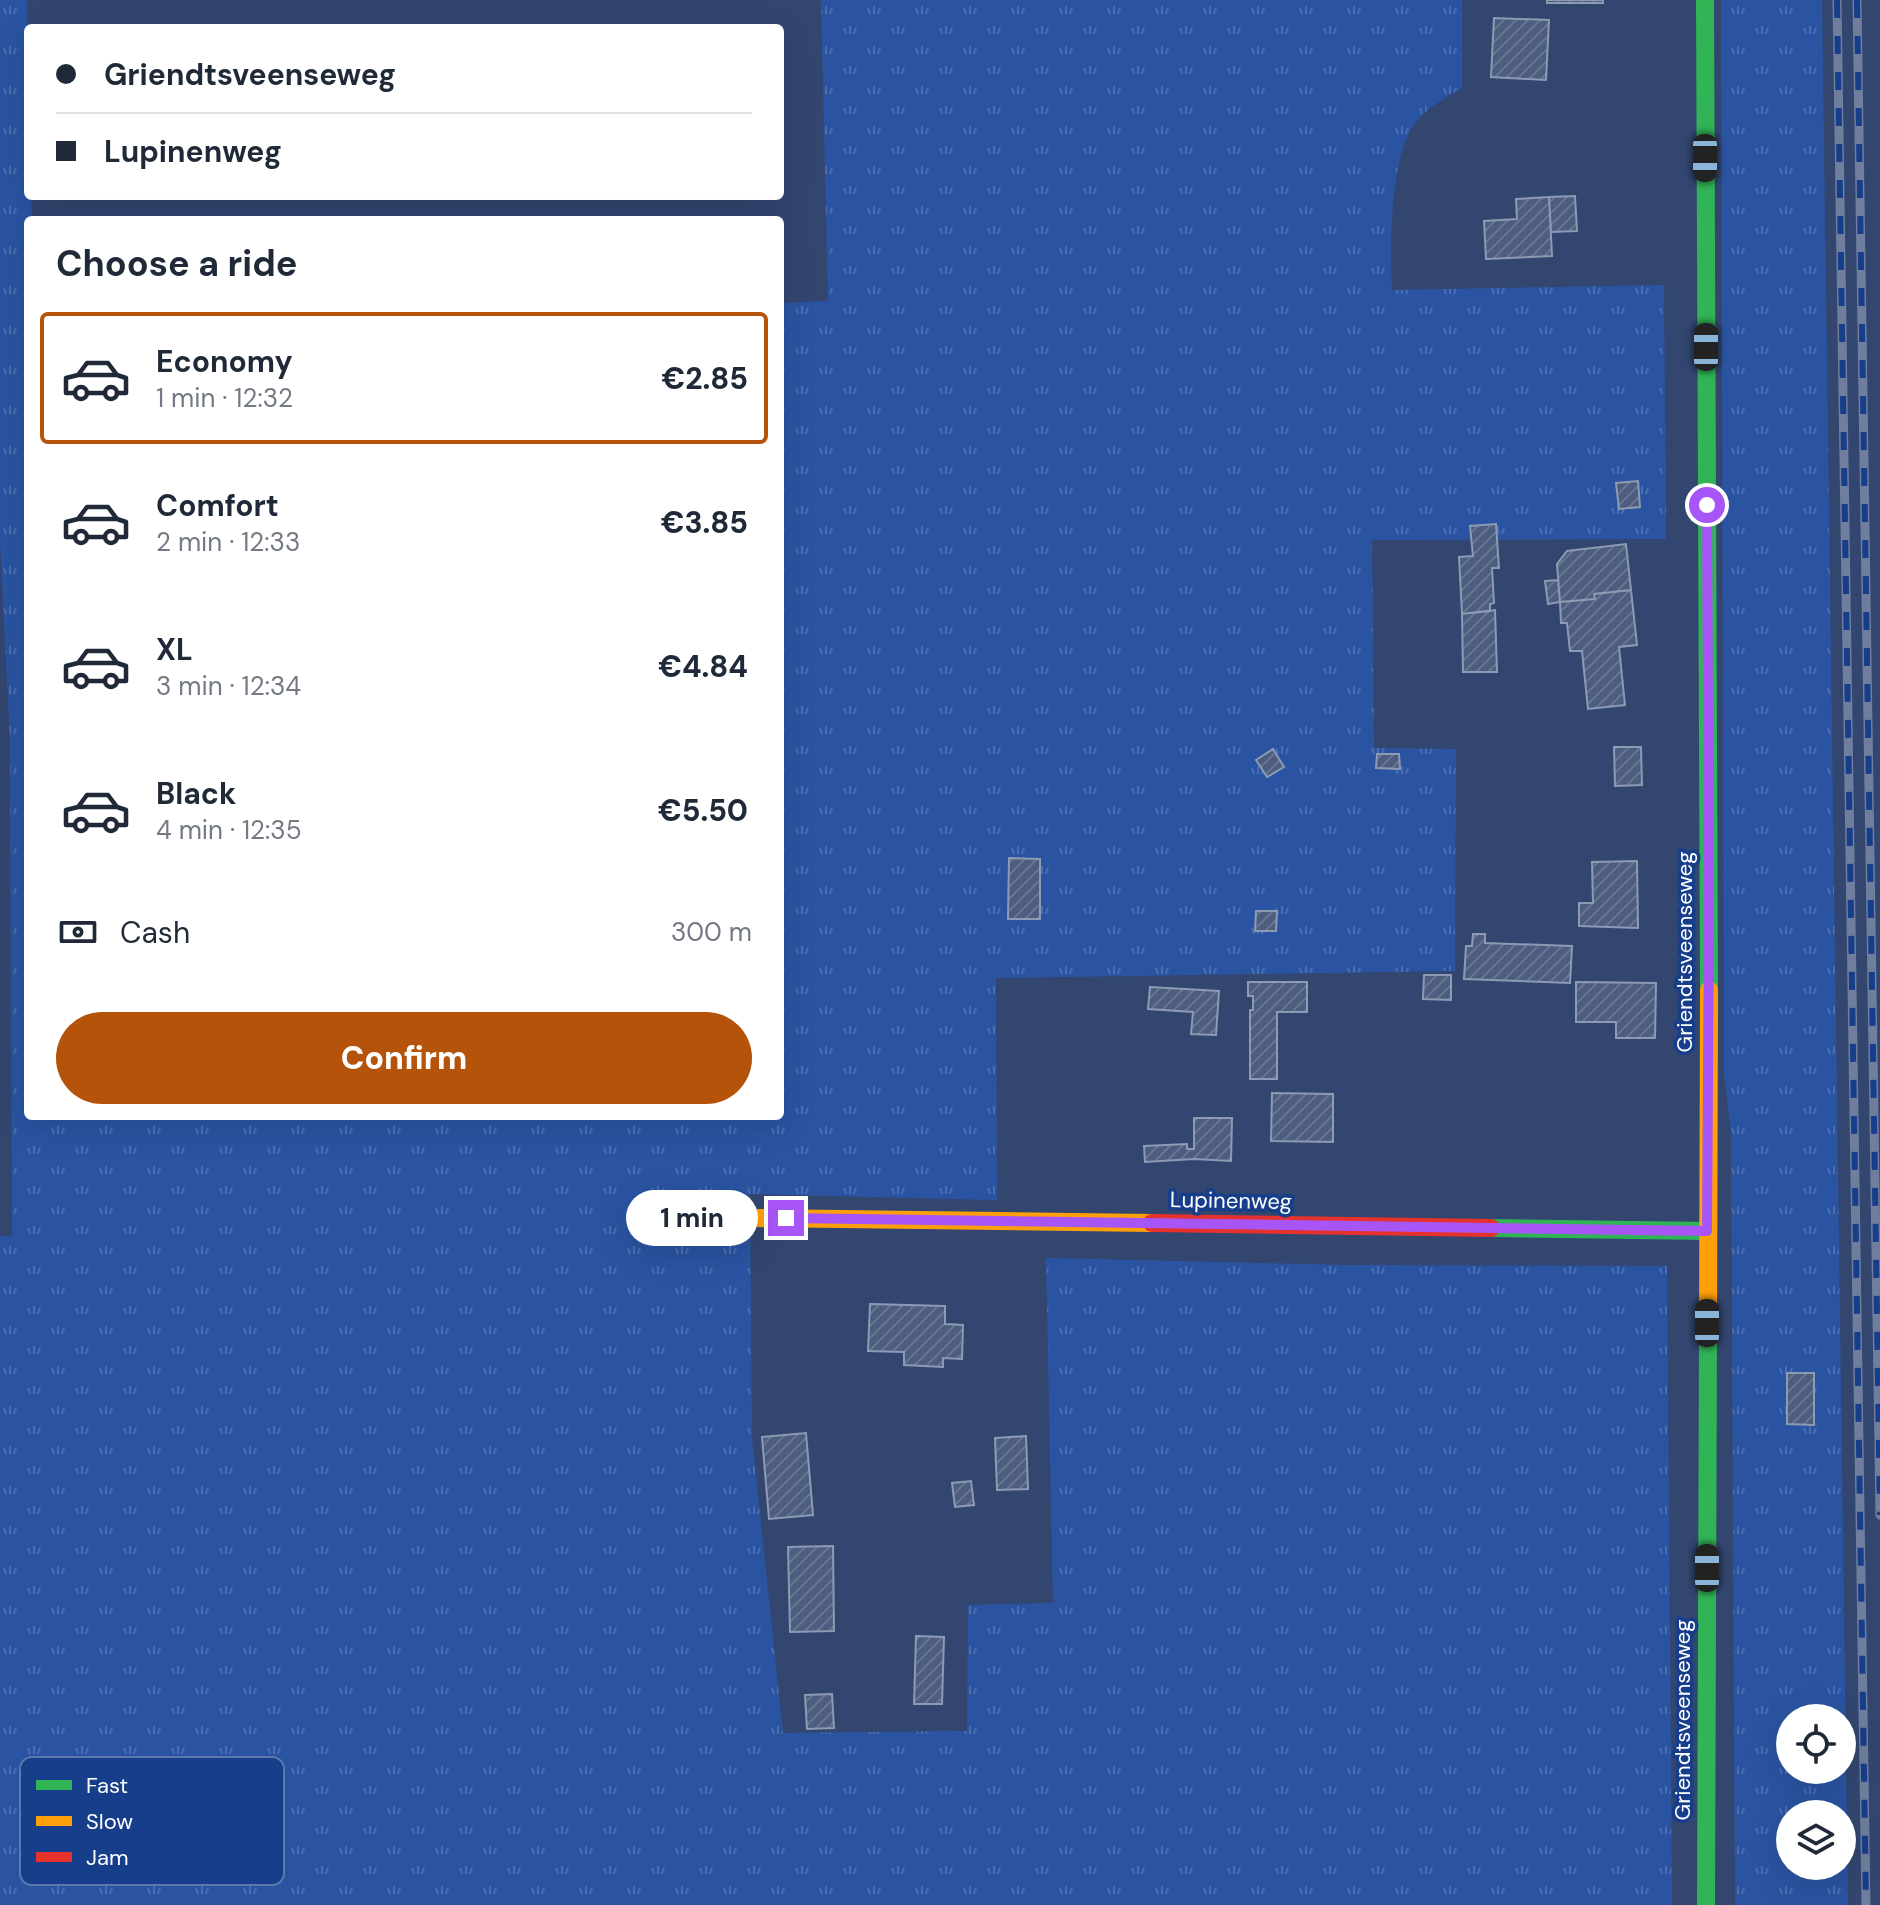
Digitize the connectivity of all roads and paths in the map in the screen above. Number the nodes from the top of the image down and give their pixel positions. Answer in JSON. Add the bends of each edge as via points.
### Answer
{"nodes":[{"id":1,"x":1705,"y":0,"type":"edge"},
{"id":2,"x":754,"y":1218,"type":"dead end"},
{"id":3,"x":1707,"y":1231,"type":"junction"},
{"id":4,"x":1706,"y":1905,"type":"edge"}],
"edges":[{"from":1,"to":3,"type":"street","name":"Griendtsveenseweg"},
{"from":2,"to":3,"type":"street","name":"Lupinenweg"},
{"from":3,"to":4,"type":"street","name":"Griendtsveenseweg"}]}
